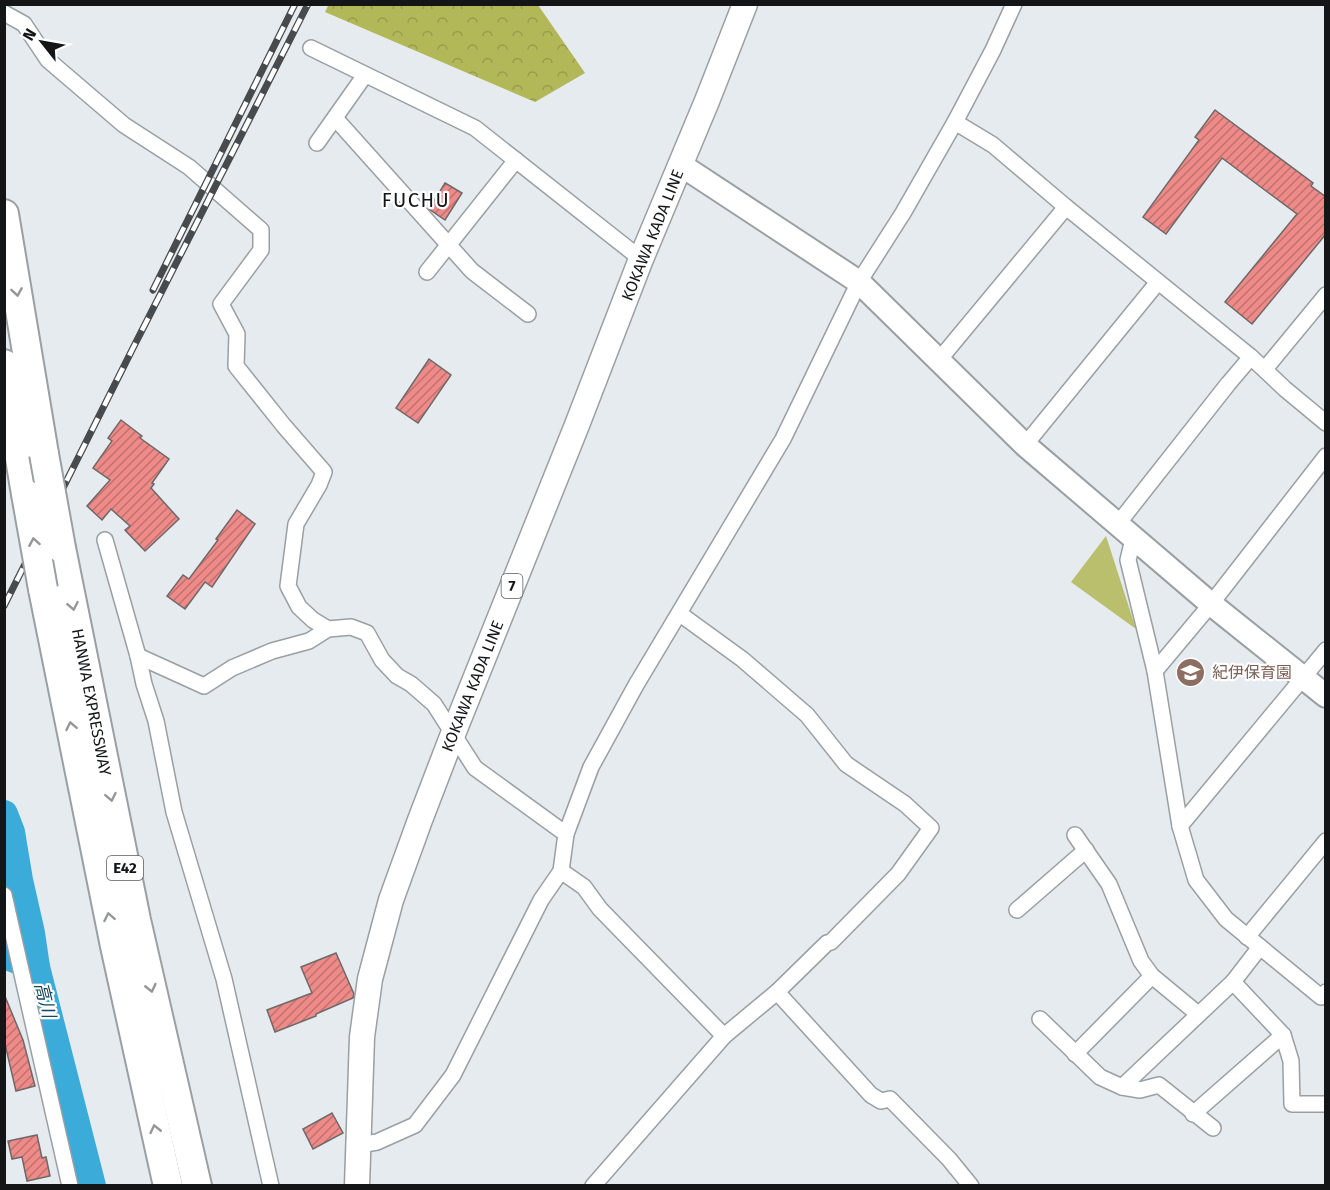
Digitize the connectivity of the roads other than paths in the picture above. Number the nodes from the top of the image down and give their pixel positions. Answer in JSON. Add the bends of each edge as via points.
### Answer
{"nodes":[{"id":1,"x":745,"y":4,"type":"edge"},
{"id":2,"x":1014,"y":4,"type":"edge"},
{"id":3,"x":4,"y":12,"type":"edge"},
{"id":4,"x":310,"y":48,"type":"dead end"},
{"id":5,"x":365,"y":75,"type":"junction"},
{"id":6,"x":334,"y":118,"type":"junction"},
{"id":7,"x":956,"y":122,"type":"junction"},
{"id":8,"x":317,"y":143,"type":"dead end"},
{"id":9,"x":516,"y":160,"type":"junction"},
{"id":10,"x":681,"y":165,"type":"junction"},
{"id":11,"x":1066,"y":207,"type":"junction"},
{"id":12,"x":4,"y":214,"type":"edge"},
{"id":13,"x":448,"y":247,"type":"junction"},
{"id":14,"x":641,"y":259,"type":"junction"},
{"id":15,"x":428,"y":272,"type":"dead end"},
{"id":16,"x":859,"y":282,"type":"junction"},
{"id":17,"x":1158,"y":282,"type":"junction"},
{"id":18,"x":1326,"y":295,"type":"edge"},
{"id":19,"x":528,"y":314,"type":"dead end"},
{"id":20,"x":1251,"y":357,"type":"junction"},
{"id":21,"x":939,"y":360,"type":"junction"},
{"id":22,"x":4,"y":363,"type":"edge"},
{"id":23,"x":1265,"y":369,"type":"junction"},
{"id":24,"x":1326,"y":423,"type":"edge"},
{"id":25,"x":1025,"y":445,"type":"junction"},
{"id":26,"x":1326,"y":456,"type":"edge"},
{"id":27,"x":1125,"y":532,"type":"junction"},
{"id":28,"x":105,"y":540,"type":"dead end"},
{"id":29,"x":1211,"y":604,"type":"junction"},
{"id":30,"x":680,"y":614,"type":"junction"},
{"id":31,"x":328,"y":629,"type":"junction"},
{"id":32,"x":1326,"y":650,"type":"edge"},
{"id":33,"x":138,"y":656,"type":"junction"},
{"id":34,"x":1155,"y":672,"type":"junction"},
{"id":35,"x":1303,"y":677,"type":"junction"},
{"id":36,"x":1326,"y":696,"type":"edge"},
{"id":37,"x":453,"y":734,"type":"junction"},
{"id":38,"x":1180,"y":826,"type":"junction"},
{"id":39,"x":566,"y":834,"type":"junction"},
{"id":40,"x":1075,"y":835,"type":"dead end"},
{"id":41,"x":1326,"y":841,"type":"edge"},
{"id":42,"x":1086,"y":850,"type":"junction"},
{"id":43,"x":561,"y":871,"type":"junction"},
{"id":44,"x":4,"y":895,"type":"edge"},
{"id":45,"x":1017,"y":910,"type":"dead end"},
{"id":46,"x":1247,"y":937,"type":"junction"},
{"id":47,"x":1260,"y":947,"type":"junction"},
{"id":48,"x":1152,"y":976,"type":"junction"},
{"id":49,"x":1233,"y":982,"type":"junction"},
{"id":50,"x":777,"y":992,"type":"junction"},
{"id":51,"x":1326,"y":992,"type":"edge"},
{"id":52,"x":1198,"y":1014,"type":"junction"},
{"id":53,"x":1040,"y":1019,"type":"dead end"},
{"id":54,"x":1283,"y":1035,"type":"junction"},
{"id":55,"x":724,"y":1036,"type":"junction"},
{"id":56,"x":1075,"y":1054,"type":"junction"},
{"id":57,"x":1122,"y":1087,"type":"junction"},
{"id":58,"x":1326,"y":1104,"type":"edge"},
{"id":59,"x":1193,"y":1114,"type":"junction"},
{"id":60,"x":1213,"y":1128,"type":"dead end"},
{"id":61,"x":359,"y":1145,"type":"junction"},
{"id":62,"x":70,"y":1185,"type":"edge"},
{"id":63,"x":168,"y":1185,"type":"edge"},
{"id":64,"x":197,"y":1185,"type":"edge"},
{"id":65,"x":271,"y":1185,"type":"edge"},
{"id":66,"x":357,"y":1185,"type":"edge"},
{"id":67,"x":592,"y":1185,"type":"edge"},
{"id":68,"x":971,"y":1185,"type":"edge"}],
"edges":[{"from":1,"to":10,"type":"main road","name":"KOKAWA KADA LINE","number":"7"},
{"from":2,"to":7,"type":"street"},
{"from":3,"to":31,"type":"street","via":[[24,24],[48,60],[124,125],[189,167],[261,230],[261,250],[221,304],[237,333],[236,366],[324,472],[296,524],[288,586],[299,607]]},
{"from":4,"to":5,"type":"street"},
{"from":5,"to":6,"type":"street"},
{"from":5,"to":9,"type":"street","via":[[475,128]]},
{"from":6,"to":8,"type":"street"},
{"from":6,"to":13,"type":"street"},
{"from":7,"to":11,"type":"street","via":[[993,145]]},
{"from":7,"to":16,"type":"street"},
{"from":9,"to":13,"type":"street"},
{"from":9,"to":14,"type":"street"},
{"from":10,"to":14,"type":"main road","name":"KOKAWA KADA LINE","number":"7"},
{"from":10,"to":16,"type":"street"},
{"from":11,"to":17,"type":"street"},
{"from":11,"to":21,"type":"street"},
{"from":12,"to":64,"type":"highway","name":"HANWA EXPRESSWAY","number":"E42","one_way":true,"bridge":true,"via":[[62,548],[136,920]]},
{"from":13,"to":15,"type":"street"},
{"from":13,"to":19,"type":"street"},
{"from":14,"to":37,"type":"main road","name":"KOKAWA KADA LINE","number":"7"},
{"from":16,"to":21,"type":"street"},
{"from":16,"to":30,"type":"street","via":[[783,439]]},
{"from":17,"to":20,"type":"street"},
{"from":17,"to":25,"type":"street"},
{"from":18,"to":23,"type":"street"},
{"from":20,"to":23,"type":"street"},
{"from":20,"to":27,"type":"street"},
{"from":21,"to":25,"type":"street"},
{"from":63,"to":22,"type":"highway","name":"HANWA EXPRESSWAY","number":"E42","one_way":true,"bridge":true,"via":[[43,590]]},
{"from":23,"to":24,"type":"street"},
{"from":25,"to":27,"type":"street"},
{"from":26,"to":29,"type":"street"},
{"from":27,"to":29,"type":"street"},
{"from":27,"to":34,"type":"street"},
{"from":28,"to":33,"type":"street"},
{"from":29,"to":34,"type":"street"},
{"from":29,"to":35,"type":"street"},
{"from":30,"to":39,"type":"street","via":[[591,767]]},
{"from":30,"to":50,"type":"street","via":[[742,659],[807,715],[846,764],[905,804],[931,828],[898,874]]},
{"from":31,"to":33,"type":"street","via":[[309,641],[232,668],[204,686]]},
{"from":31,"to":37,"type":"street","via":[[351,627],[367,633],[382,660],[434,704]]},
{"from":32,"to":35,"type":"street"},
{"from":33,"to":65,"type":"street","via":[[174,812],[224,979]]},
{"from":34,"to":38,"type":"street"},
{"from":35,"to":36,"type":"street"},
{"from":35,"to":38,"type":"street"},
{"from":37,"to":39,"type":"street","via":[[475,768]]},
{"from":37,"to":61,"type":"main road","name":"KOKAWA KADA LINE","number":"7","via":[[391,900],[370,979],[362,1037]]},
{"from":38,"to":46,"type":"street","via":[[1196,880],[1226,919]]},
{"from":39,"to":43,"type":"street"},
{"from":40,"to":42,"type":"street"},
{"from":41,"to":46,"type":"street"},
{"from":42,"to":45,"type":"street"},
{"from":42,"to":48,"type":"street","via":[[1109,884],[1141,962]]},
{"from":43,"to":55,"type":"street","via":[[585,887],[600,909]]},
{"from":43,"to":61,"type":"street","via":[[541,900],[453,1075],[415,1125],[377,1142]]},
{"from":44,"to":62,"type":"street"},
{"from":46,"to":47,"type":"street"},
{"from":47,"to":49,"type":"street"},
{"from":47,"to":51,"type":"street","via":[[1321,997]]},
{"from":48,"to":52,"type":"street"},
{"from":48,"to":56,"type":"street"},
{"from":49,"to":52,"type":"street"},
{"from":49,"to":54,"type":"street"},
{"from":50,"to":55,"type":"street"},
{"from":50,"to":68,"type":"street","via":[[871,1095],[881,1101],[890,1099]]},
{"from":52,"to":57,"type":"street"},
{"from":53,"to":56,"type":"street"},
{"from":54,"to":58,"type":"street","via":[[1291,1061],[1292,1104]]},
{"from":54,"to":59,"type":"street"},
{"from":55,"to":67,"type":"street"},
{"from":56,"to":57,"type":"street","via":[[1100,1077]]},
{"from":57,"to":59,"type":"street","via":[[1140,1090],[1159,1086]]},
{"from":59,"to":60,"type":"street"},
{"from":61,"to":66,"type":"main road","name":"KOKAWA KADA LINE","number":"7"}]}
